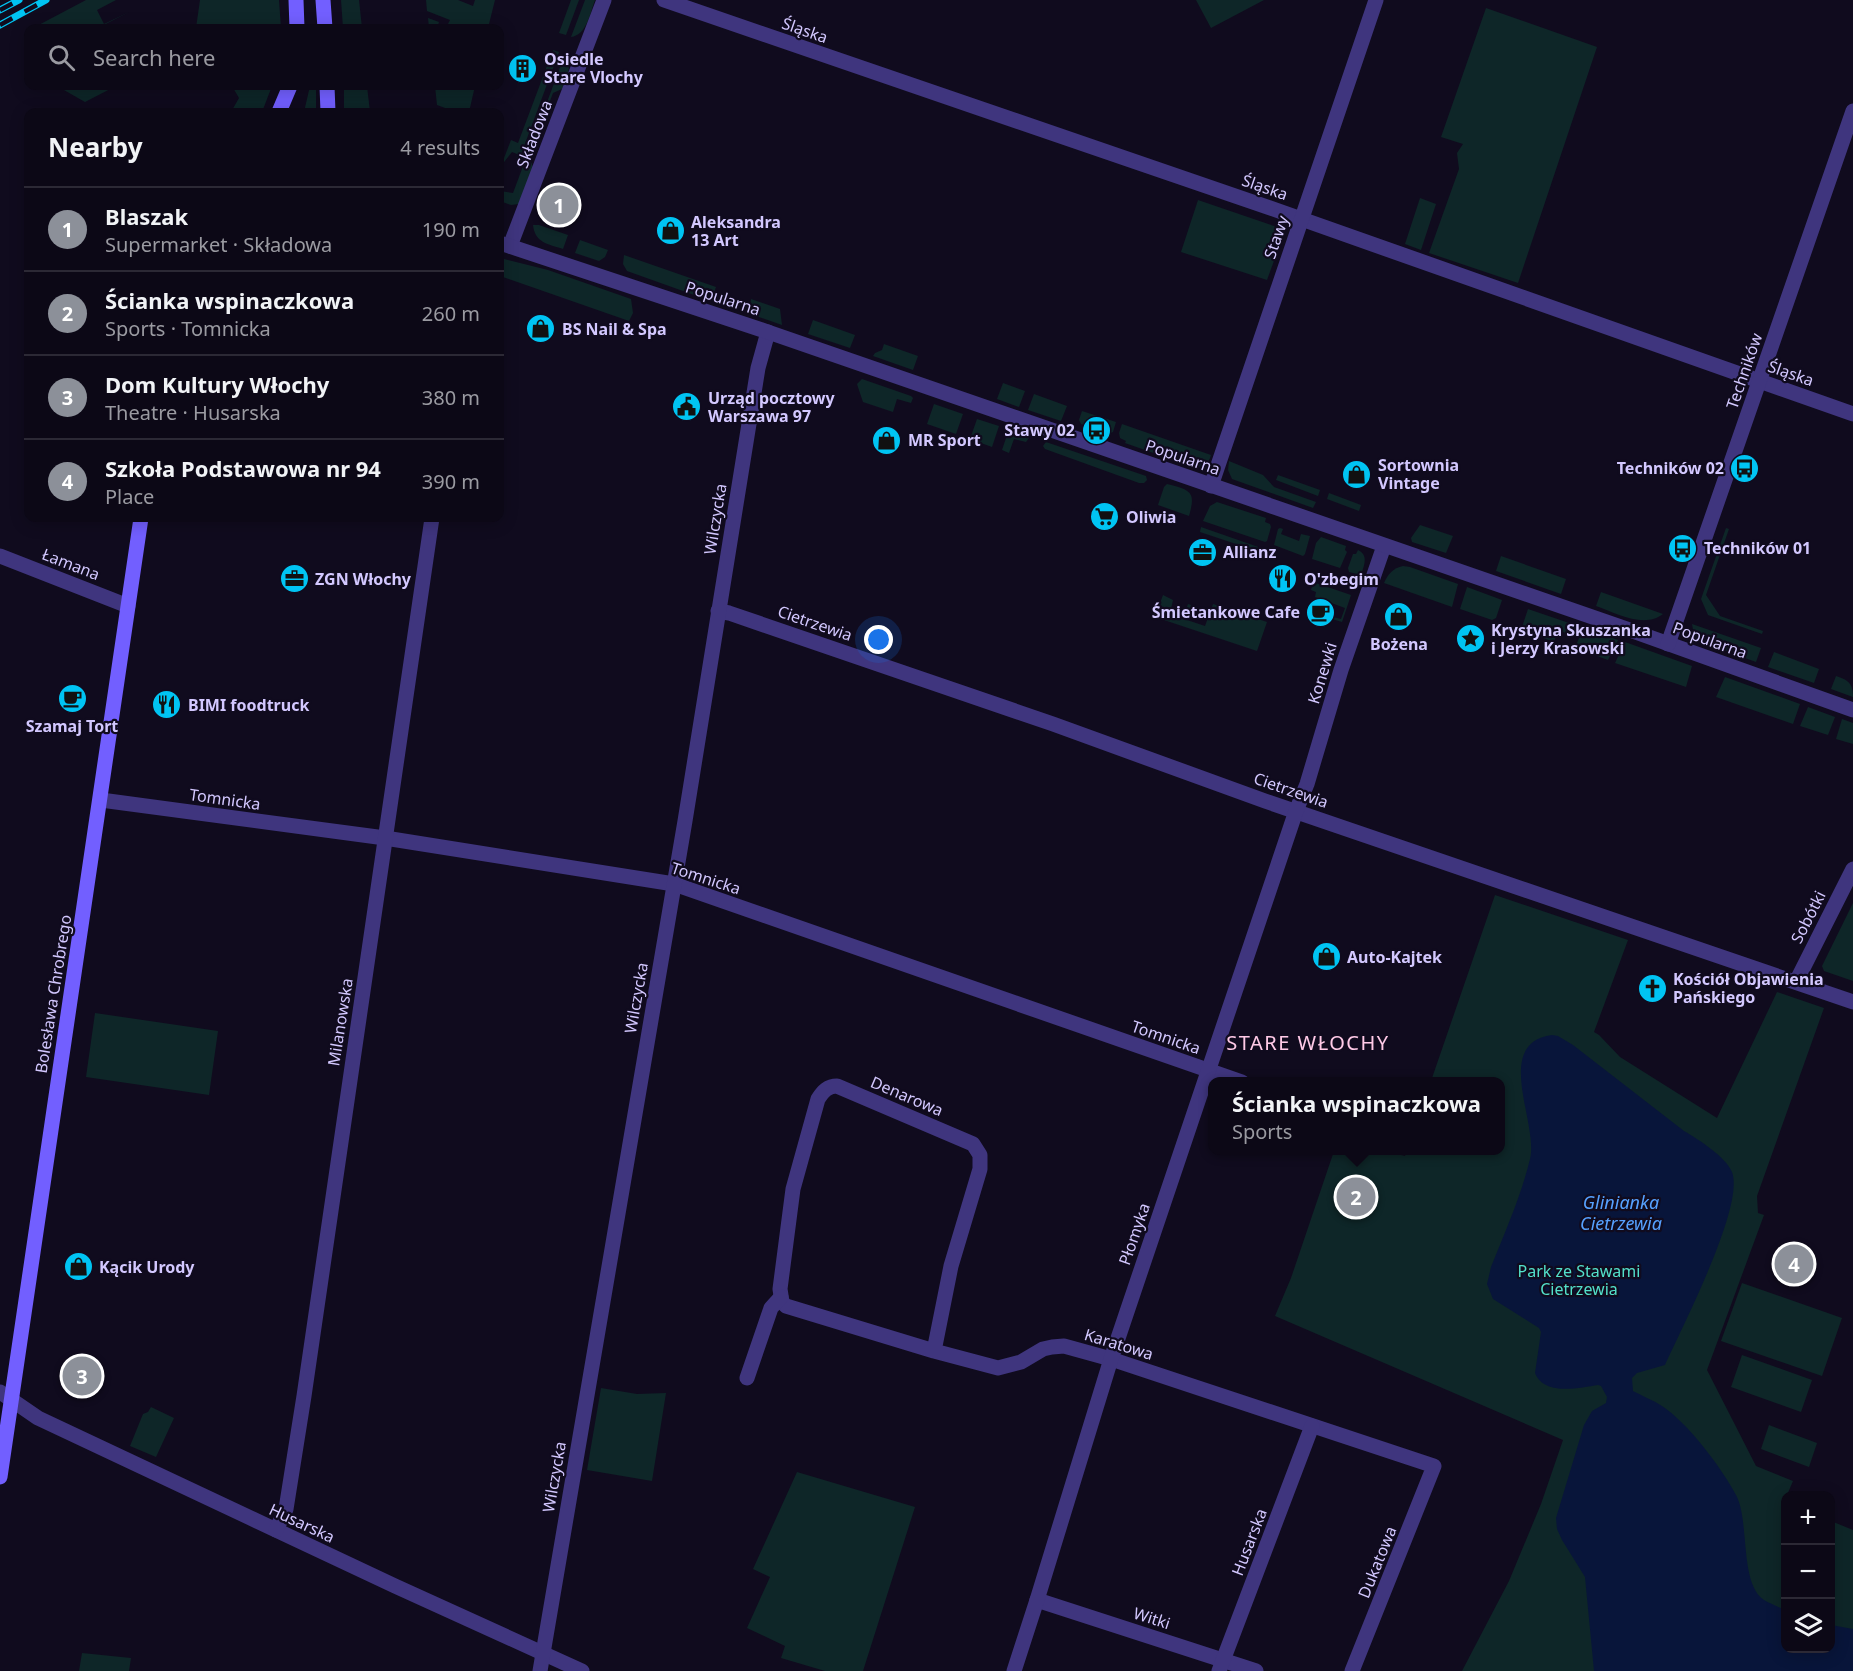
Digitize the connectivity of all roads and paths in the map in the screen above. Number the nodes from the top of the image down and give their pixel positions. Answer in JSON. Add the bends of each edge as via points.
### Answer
{"nodes":[{"id":1,"x":296,"y":0,"type":"edge"},
{"id":2,"x":323,"y":0,"type":"edge"},
{"id":3,"x":604,"y":0,"type":"edge"},
{"id":4,"x":663,"y":0,"type":"edge"},
{"id":5,"x":1376,"y":0,"type":"edge"},
{"id":6,"x":686,"y":3,"type":"edge"},
{"id":7,"x":297,"y":24,"type":"edge"},
{"id":8,"x":325,"y":24,"type":"edge"},
{"id":9,"x":327,"y":90,"type":"edge"},
{"id":10,"x":328,"y":108,"type":"edge"},
{"id":11,"x":1853,"y":111,"type":"edge"},
{"id":12,"x":1302,"y":219,"type":"junction"},
{"id":13,"x":505,"y":244,"type":"edge"},
{"id":14,"x":768,"y":332,"type":"junction"},
{"id":15,"x":1759,"y":381,"type":"junction"},
{"id":16,"x":1853,"y":414,"type":"edge"},
{"id":17,"x":1211,"y":486,"type":"junction"},
{"id":18,"x":140,"y":522,"type":"edge"},
{"id":19,"x":431,"y":522,"type":"edge"},
{"id":20,"x":1384,"y":546,"type":"junction"},
{"id":21,"x":0,"y":556,"type":"edge"},
{"id":22,"x":128,"y":606,"type":"junction"},
{"id":23,"x":718,"y":611,"type":"junction"},
{"id":24,"x":1668,"y":644,"type":"junction"},
{"id":25,"x":1853,"y":710,"type":"edge"},
{"id":26,"x":101,"y":800,"type":"junction"},
{"id":27,"x":1296,"y":811,"type":"junction"},
{"id":28,"x":385,"y":838,"type":"junction"},
{"id":29,"x":1853,"y":869,"type":"edge"},
{"id":30,"x":674,"y":884,"type":"junction"},
{"id":31,"x":1796,"y":982,"type":"junction"},
{"id":32,"x":1853,"y":1002,"type":"edge"},
{"id":33,"x":1208,"y":1070,"type":"junction"},
{"id":34,"x":1228,"y":1077,"type":"edge"},
{"id":35,"x":780,"y":1297,"type":"junction"},
{"id":36,"x":934,"y":1351,"type":"junction"},
{"id":37,"x":1111,"y":1359,"type":"junction"},
{"id":38,"x":747,"y":1378,"type":"dead end"},
{"id":39,"x":6,"y":1396,"type":"edge"},
{"id":40,"x":1312,"y":1426,"type":"junction"},
{"id":41,"x":1434,"y":1466,"type":"joint"},
{"id":42,"x":0,"y":1476,"type":"edge"},
{"id":43,"x":276,"y":1530,"type":"junction"},
{"id":44,"x":1037,"y":1600,"type":"junction"},
{"id":45,"x":543,"y":1653,"type":"junction"},
{"id":46,"x":1221,"y":1665,"type":"edge"},
{"id":47,"x":540,"y":1671,"type":"edge"},
{"id":48,"x":582,"y":1671,"type":"edge"},
{"id":49,"x":1014,"y":1671,"type":"edge"},
{"id":50,"x":1256,"y":1671,"type":"edge"},
{"id":51,"x":1352,"y":1671,"type":"edge"}],
"edges":[{"from":1,"to":7,"type":"main road"},
{"from":2,"to":8,"type":"main road"},
{"from":3,"to":13,"type":"street","name":"Składowa"},
{"from":4,"to":6,"type":"street","name":"Śląska"},
{"from":5,"to":12,"type":"street","name":"Stawy"},
{"from":6,"to":12,"type":"street","name":"Śląska"},
{"from":9,"to":10,"type":"main road"},
{"from":11,"to":15,"type":"street","name":"Techników"},
{"from":12,"to":15,"type":"street","name":"Śląska"},
{"from":12,"to":17,"type":"street","name":"Stawy"},
{"from":13,"to":14,"type":"street","name":"Popularna"},
{"from":14,"to":17,"type":"street","name":"Popularna"},
{"from":14,"to":23,"type":"street","name":"Wilczycka","via":[[758,368]]},
{"from":15,"to":16,"type":"street","name":"Śląska"},
{"from":15,"to":24,"type":"street","name":"Techników"},
{"from":17,"to":20,"type":"street","name":"Popularna"},
{"from":18,"to":22,"type":"main road","name":"Bolesława Chrobrego"},
{"from":19,"to":28,"type":"street","name":"Milanowska"},
{"from":20,"to":24,"type":"street","name":"Popularna"},
{"from":20,"to":27,"type":"street","name":"Konewki"},
{"from":21,"to":22,"type":"street","name":"Łamana"},
{"from":22,"to":26,"type":"main road","name":"Bolesława Chrobrego"},
{"from":23,"to":27,"type":"street","name":"Cietrzewia"},
{"from":23,"to":30,"type":"street","name":"Wilczycka"},
{"from":24,"to":25,"type":"street","name":"Popularna"},
{"from":26,"to":28,"type":"street","name":"Tomnicka"},
{"from":26,"to":39,"type":"main road","name":"Bolesława Chrobrego"},
{"from":27,"to":31,"type":"street","name":"Cietrzewia"},
{"from":27,"to":33,"type":"street","name":"Płomyka"},
{"from":28,"to":30,"type":"street","name":"Tomnicka"},
{"from":28,"to":43,"type":"street","name":"Milanowska","via":[[286,1509]]},
{"from":29,"to":31,"type":"street","name":"Sobótki"},
{"from":30,"to":33,"type":"street","name":"Tomnicka"},
{"from":30,"to":45,"type":"street","name":"Wilczycka"},
{"from":31,"to":32,"type":"street","name":"Cietrzewia"},
{"from":33,"to":34,"type":"street","name":"Tomnicka"},
{"from":33,"to":37,"type":"street","name":"Płomyka"},
{"from":35,"to":36,"type":"street","name":"Karatowa","via":[[792,1309]]},
{"from":35,"to":36,"type":"street","name":"Denarowa","via":[[793,1189],[818,1099],[826,1089],[837,1086],[973,1144],[980,1155],[980,1169],[951,1266]]},
{"from":35,"to":38,"type":"street","name":"Denarowa","via":[[771,1308]]},
{"from":36,"to":37,"type":"street","name":"Karatowa","via":[[998,1368],[1011,1366],[1043,1349],[1064,1346]]},
{"from":37,"to":40,"type":"street","name":"Karatowa"},
{"from":37,"to":44,"type":"street","name":"Płomyka"},
{"from":39,"to":42,"type":"main road","name":"Bolesława Chrobrego"},
{"from":39,"to":43,"type":"street","name":"Husarska","via":[[38,1418]]},
{"from":40,"to":41,"type":"street","name":"Karatowa"},
{"from":40,"to":46,"type":"street","name":"Husarska"},
{"from":41,"to":51,"type":"street","name":"Dukatowa"},
{"from":43,"to":45,"type":"street","name":"Husarska"},
{"from":44,"to":46,"type":"street","name":"Witki"},
{"from":44,"to":49,"type":"street","name":"Płomyka"},
{"from":45,"to":47,"type":"street","name":"Wilczycka"},
{"from":45,"to":48,"type":"street","name":"Husarska"},
{"from":46,"to":50,"type":"street","name":"Witki"}]}
